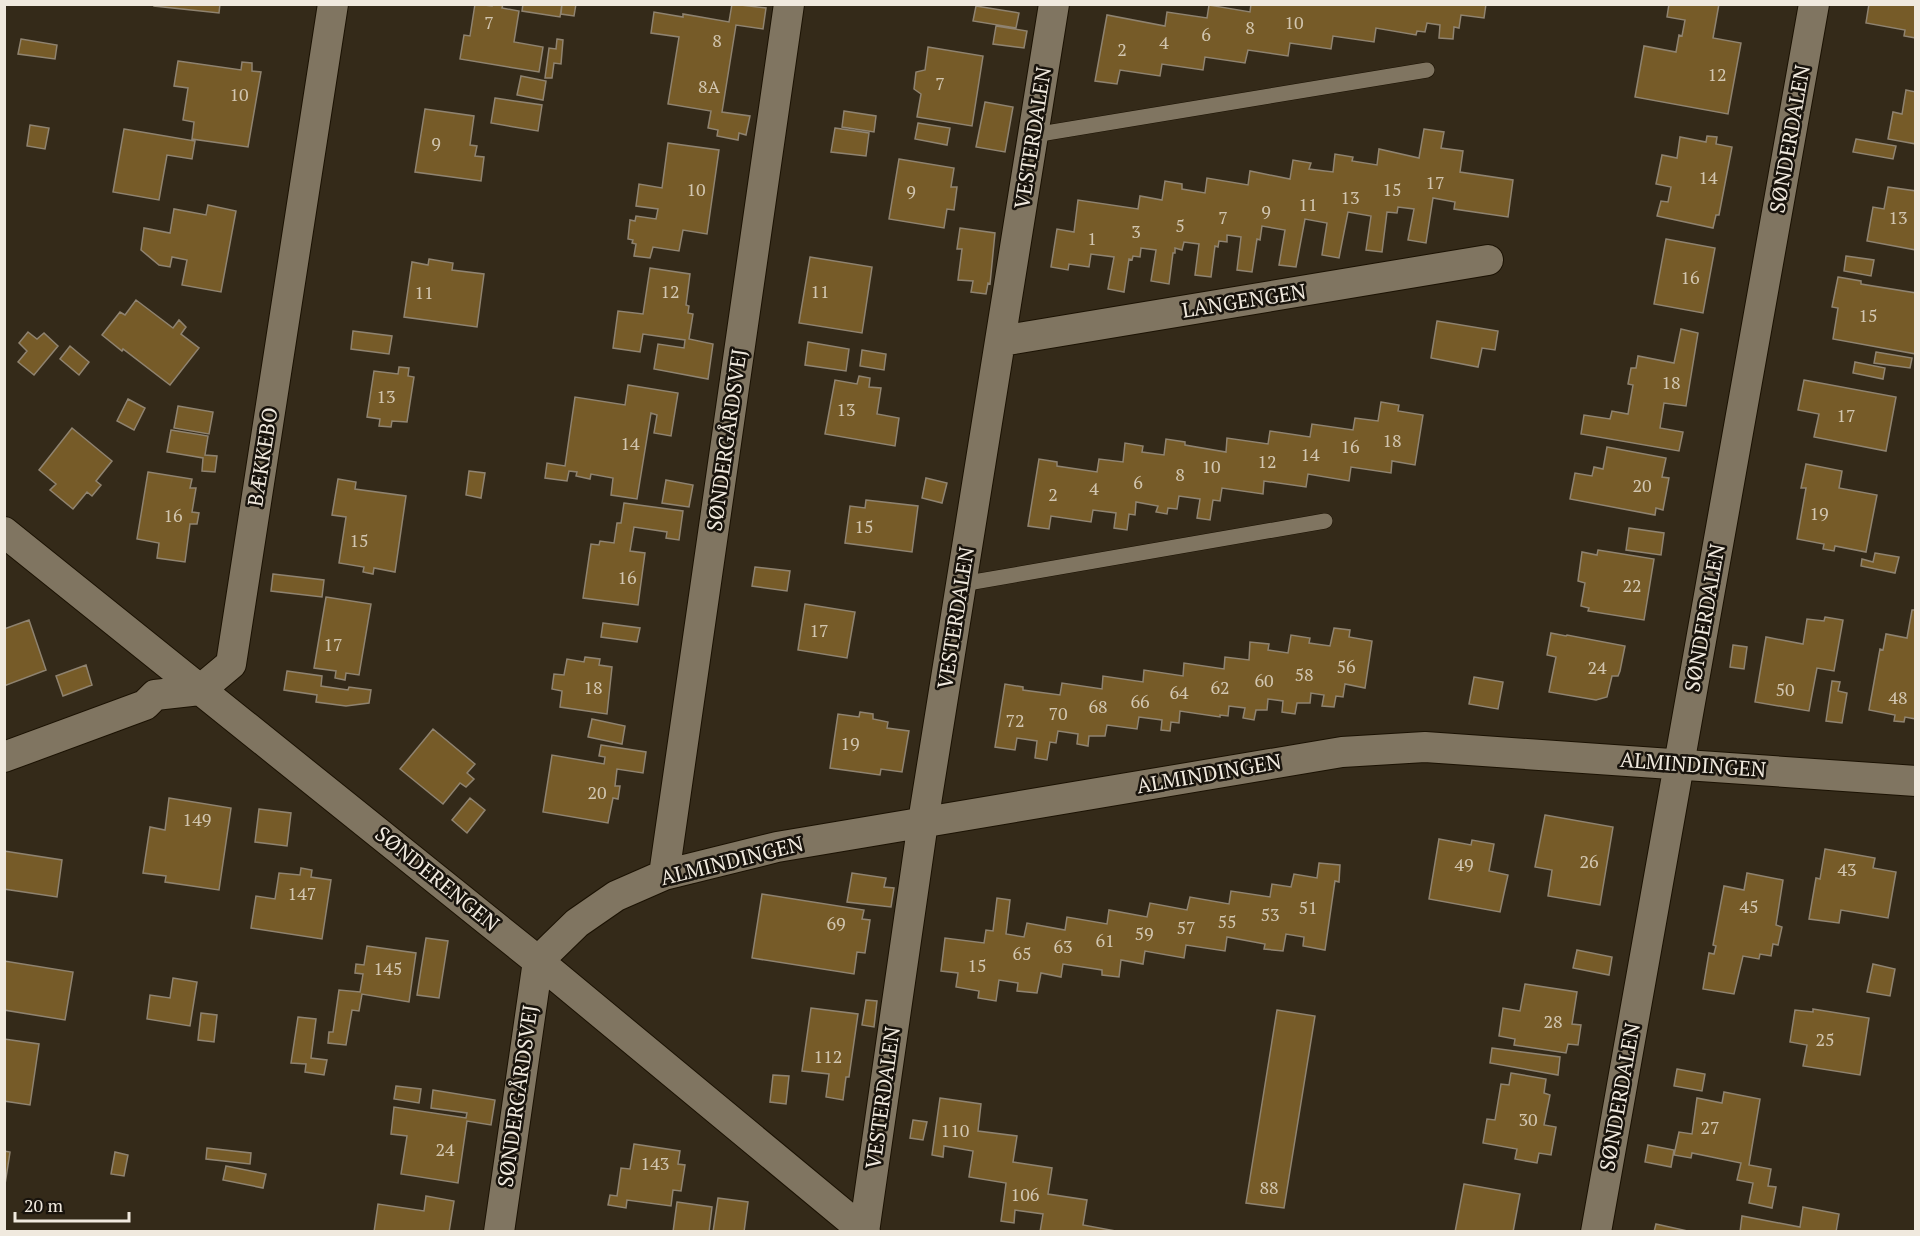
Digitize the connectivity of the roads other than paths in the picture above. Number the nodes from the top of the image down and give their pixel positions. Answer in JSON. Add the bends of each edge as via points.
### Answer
{"nodes":[{"id":1,"x":333,"y":4,"type":"edge"},
{"id":2,"x":789,"y":4,"type":"edge"},
{"id":3,"x":1054,"y":4,"type":"edge"},
{"id":4,"x":1814,"y":4,"type":"edge"},
{"id":5,"x":1427,"y":70,"type":"dead end"},
{"id":6,"x":1034,"y":135,"type":"junction"},
{"id":7,"x":1488,"y":260,"type":"dead end"},
{"id":8,"x":1001,"y":341,"type":"junction"},
{"id":9,"x":1325,"y":520,"type":"dead end"},
{"id":10,"x":4,"y":532,"type":"edge"},
{"id":11,"x":962,"y":584,"type":"junction"},
{"id":12,"x":200,"y":690,"type":"junction"},
{"id":13,"x":4,"y":757,"type":"edge"},
{"id":14,"x":1679,"y":764,"type":"junction"},
{"id":15,"x":1916,"y":781,"type":"edge"},
{"id":16,"x":923,"y":822,"type":"junction"},
{"id":17,"x":664,"y":875,"type":"junction"},
{"id":18,"x":538,"y":961,"type":"junction"},
{"id":19,"x":864,"y":1231,"type":"edge"},
{"id":20,"x":498,"y":1232,"type":"edge"},
{"id":21,"x":1596,"y":1232,"type":"edge"}],
"edges":[{"from":1,"to":12,"type":"street","name":"BÆKKEBO","via":[[231,664]]},
{"from":2,"to":17,"type":"street","name":"SØNDERGÅRDSVEJ"},
{"from":3,"to":6,"type":"street","name":"VESTERDALEN"},
{"from":4,"to":14,"type":"street","name":"SØNDERDALEN"},
{"from":5,"to":6,"type":"lane"},
{"from":6,"to":8,"type":"street","name":"VESTERDALEN"},
{"from":7,"to":8,"type":"street","name":"LANGENGEN"},
{"from":8,"to":11,"type":"street","name":"VESTERDALEN"},
{"from":9,"to":11,"type":"lane"},
{"from":10,"to":12,"type":"street","name":"SØNDERENGEN"},
{"from":11,"to":16,"type":"street","name":"VESTERDALEN"},
{"from":12,"to":13,"type":"street","via":[[155,695],[145,705]]},
{"from":12,"to":18,"type":"street","name":"SØNDERENGEN"},
{"from":14,"to":15,"type":"street","name":"ALMINDINGEN"},
{"from":14,"to":16,"type":"street","name":"ALMINDINGEN","via":[[1425,747],[1342,752]]},
{"from":14,"to":21,"type":"street","name":"SØNDERDALEN"},
{"from":16,"to":17,"type":"street","name":"ALMINDINGEN","via":[[777,847]]},
{"from":16,"to":19,"type":"street","name":"VESTERDALEN"},
{"from":17,"to":18,"type":"street","name":"ALMINDINGEN","via":[[616,896],[577,923]]},
{"from":18,"to":19,"type":"street","name":"SØNDERENGEN"},
{"from":18,"to":20,"type":"street","name":"SØNDERGÅRDSVEJ"}]}
